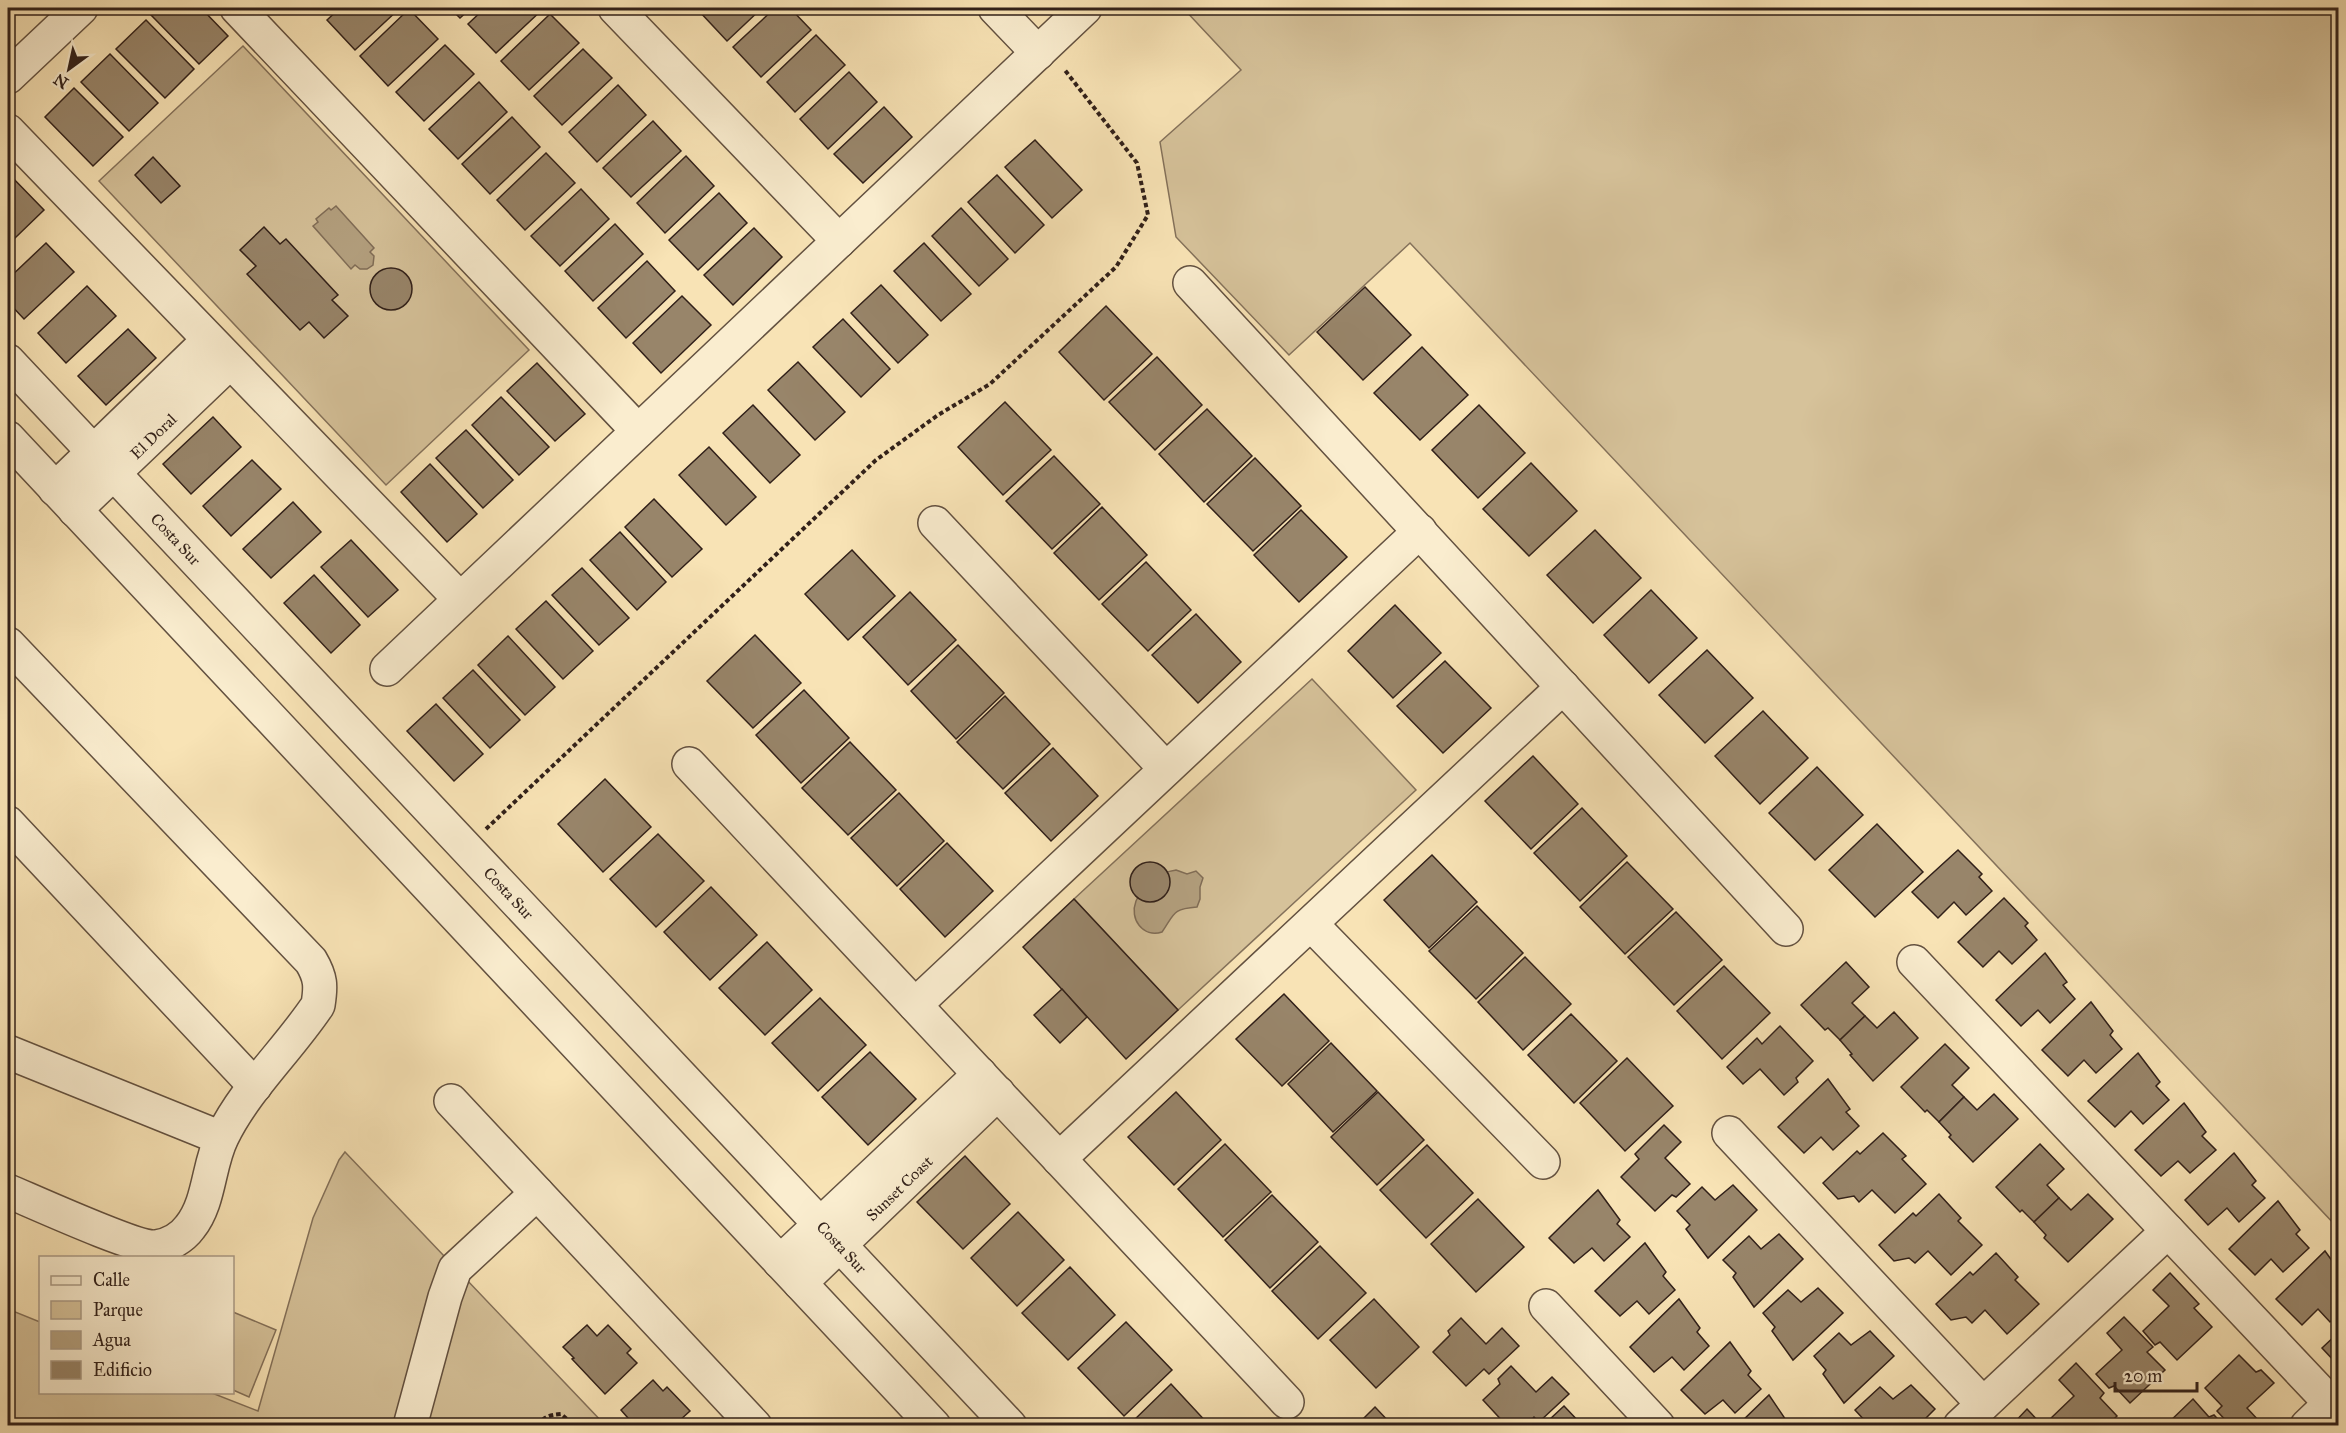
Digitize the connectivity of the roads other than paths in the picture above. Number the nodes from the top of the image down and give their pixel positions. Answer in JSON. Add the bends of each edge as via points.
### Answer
{"nodes":[{"id":1,"x":81,"y":8,"type":"edge"},
{"id":2,"x":237,"y":8,"type":"edge"},
{"id":3,"x":615,"y":8,"type":"edge"},
{"id":4,"x":995,"y":8,"type":"edge"},
{"id":5,"x":1085,"y":8,"type":"edge"},
{"id":6,"x":1038,"y":53,"type":"junction"},
{"id":7,"x":8,"y":77,"type":"edge"},
{"id":8,"x":8,"y":131,"type":"edge"},
{"id":9,"x":838,"y":241,"type":"junction"},
{"id":10,"x":1191,"y":283,"type":"dead end"},
{"id":11,"x":220,"y":351,"type":"junction"},
{"id":12,"x":8,"y":361,"type":"edge"},
{"id":13,"x":638,"y":431,"type":"junction"},
{"id":14,"x":8,"y":438,"type":"edge"},
{"id":15,"x":103,"y":462,"type":"junction"},
{"id":16,"x":65,"y":499,"type":"junction"},
{"id":17,"x":935,"y":523,"type":"dead end"},
{"id":18,"x":1420,"y":531,"type":"junction"},
{"id":19,"x":460,"y":599,"type":"junction"},
{"id":20,"x":8,"y":644,"type":"edge"},
{"id":21,"x":387,"y":669,"type":"dead end"},
{"id":22,"x":1563,"y":687,"type":"junction"},
{"id":23,"x":689,"y":764,"type":"dead end"},
{"id":24,"x":1166,"y":769,"type":"junction"},
{"id":25,"x":8,"y":823,"type":"edge"},
{"id":26,"x":1311,"y":924,"type":"junction"},
{"id":27,"x":1786,"y":929,"type":"dead end"},
{"id":28,"x":1914,"y":962,"type":"dead end"},
{"id":29,"x":915,"y":1005,"type":"junction"},
{"id":30,"x":8,"y":1052,"type":"edge"},
{"id":31,"x":989,"y":1084,"type":"junction"},
{"id":32,"x":255,"y":1086,"type":"junction"},
{"id":33,"x":451,"y":1101,"type":"dead end"},
{"id":34,"x":1729,"y":1133,"type":"dead end"},
{"id":35,"x":221,"y":1138,"type":"junction"},
{"id":36,"x":1059,"y":1158,"type":"junction"},
{"id":37,"x":1542,"y":1162,"type":"dead end"},
{"id":38,"x":8,"y":1191,"type":"edge"},
{"id":39,"x":537,"y":1193,"type":"junction"},
{"id":40,"x":2168,"y":1231,"type":"junction"},
{"id":41,"x":830,"y":1235,"type":"junction"},
{"id":42,"x":790,"y":1272,"type":"junction"},
{"id":43,"x":1546,"y":1306,"type":"dead end"},
{"id":44,"x":1287,"y":1402,"type":"dead end"},
{"id":45,"x":2335,"y":1407,"type":"edge"},
{"id":46,"x":1971,"y":1415,"type":"edge"},
{"id":47,"x":410,"y":1425,"type":"edge"},
{"id":48,"x":755,"y":1425,"type":"edge"},
{"id":49,"x":934,"y":1425,"type":"edge"},
{"id":50,"x":1010,"y":1425,"type":"edge"},
{"id":51,"x":1659,"y":1425,"type":"edge"},
{"id":52,"x":2307,"y":1425,"type":"edge"}],
"edges":[{"from":1,"to":7,"type":"street"},
{"from":2,"to":13,"type":"street"},
{"from":3,"to":9,"type":"street"},
{"from":4,"to":6,"type":"street"},
{"from":5,"to":6,"type":"street"},
{"from":6,"to":9,"type":"street"},
{"from":8,"to":11,"type":"street"},
{"from":9,"to":13,"type":"street"},
{"from":10,"to":18,"type":"street"},
{"from":11,"to":15,"type":"street","name":"El Doral"},
{"from":11,"to":19,"type":"street"},
{"from":12,"to":15,"type":"street","name":"Costa Sur"},
{"from":13,"to":19,"type":"street"},
{"from":14,"to":16,"type":"street"},
{"from":15,"to":16,"type":"street","name":"El Doral"},
{"from":15,"to":41,"type":"street","name":"Costa Sur"},
{"from":16,"to":42,"type":"street"},
{"from":17,"to":24,"type":"street"},
{"from":18,"to":22,"type":"street"},
{"from":18,"to":24,"type":"street"},
{"from":19,"to":21,"type":"street"},
{"from":20,"to":32,"type":"street","via":[[311,961],[319,974],[318,1005]]},
{"from":22,"to":26,"type":"street"},
{"from":22,"to":27,"type":"street"},
{"from":23,"to":29,"type":"street"},
{"from":24,"to":29,"type":"street"},
{"from":25,"to":32,"type":"street"},
{"from":26,"to":36,"type":"street"},
{"from":26,"to":37,"type":"street"},
{"from":28,"to":40,"type":"street"},
{"from":29,"to":31,"type":"street"},
{"from":30,"to":35,"type":"street"},
{"from":31,"to":36,"type":"street"},
{"from":31,"to":41,"type":"street","name":"Sunset Coast"},
{"from":32,"to":35,"type":"street"},
{"from":33,"to":39,"type":"street"},
{"from":34,"to":46,"type":"street"},
{"from":35,"to":38,"type":"street","via":[[201,1208],[191,1227],[176,1240],[154,1247],[132,1242]]},
{"from":36,"to":44,"type":"street"},
{"from":39,"to":47,"type":"street","via":[[455,1269]]},
{"from":39,"to":48,"type":"street"},
{"from":40,"to":45,"type":"street"},
{"from":40,"to":46,"type":"street"},
{"from":41,"to":42,"type":"street","name":"Sunset Coast"},
{"from":41,"to":50,"type":"street","name":"Costa Sur"},
{"from":42,"to":49,"type":"street"},
{"from":43,"to":51,"type":"street"},
{"from":45,"to":52,"type":"street"}]}
